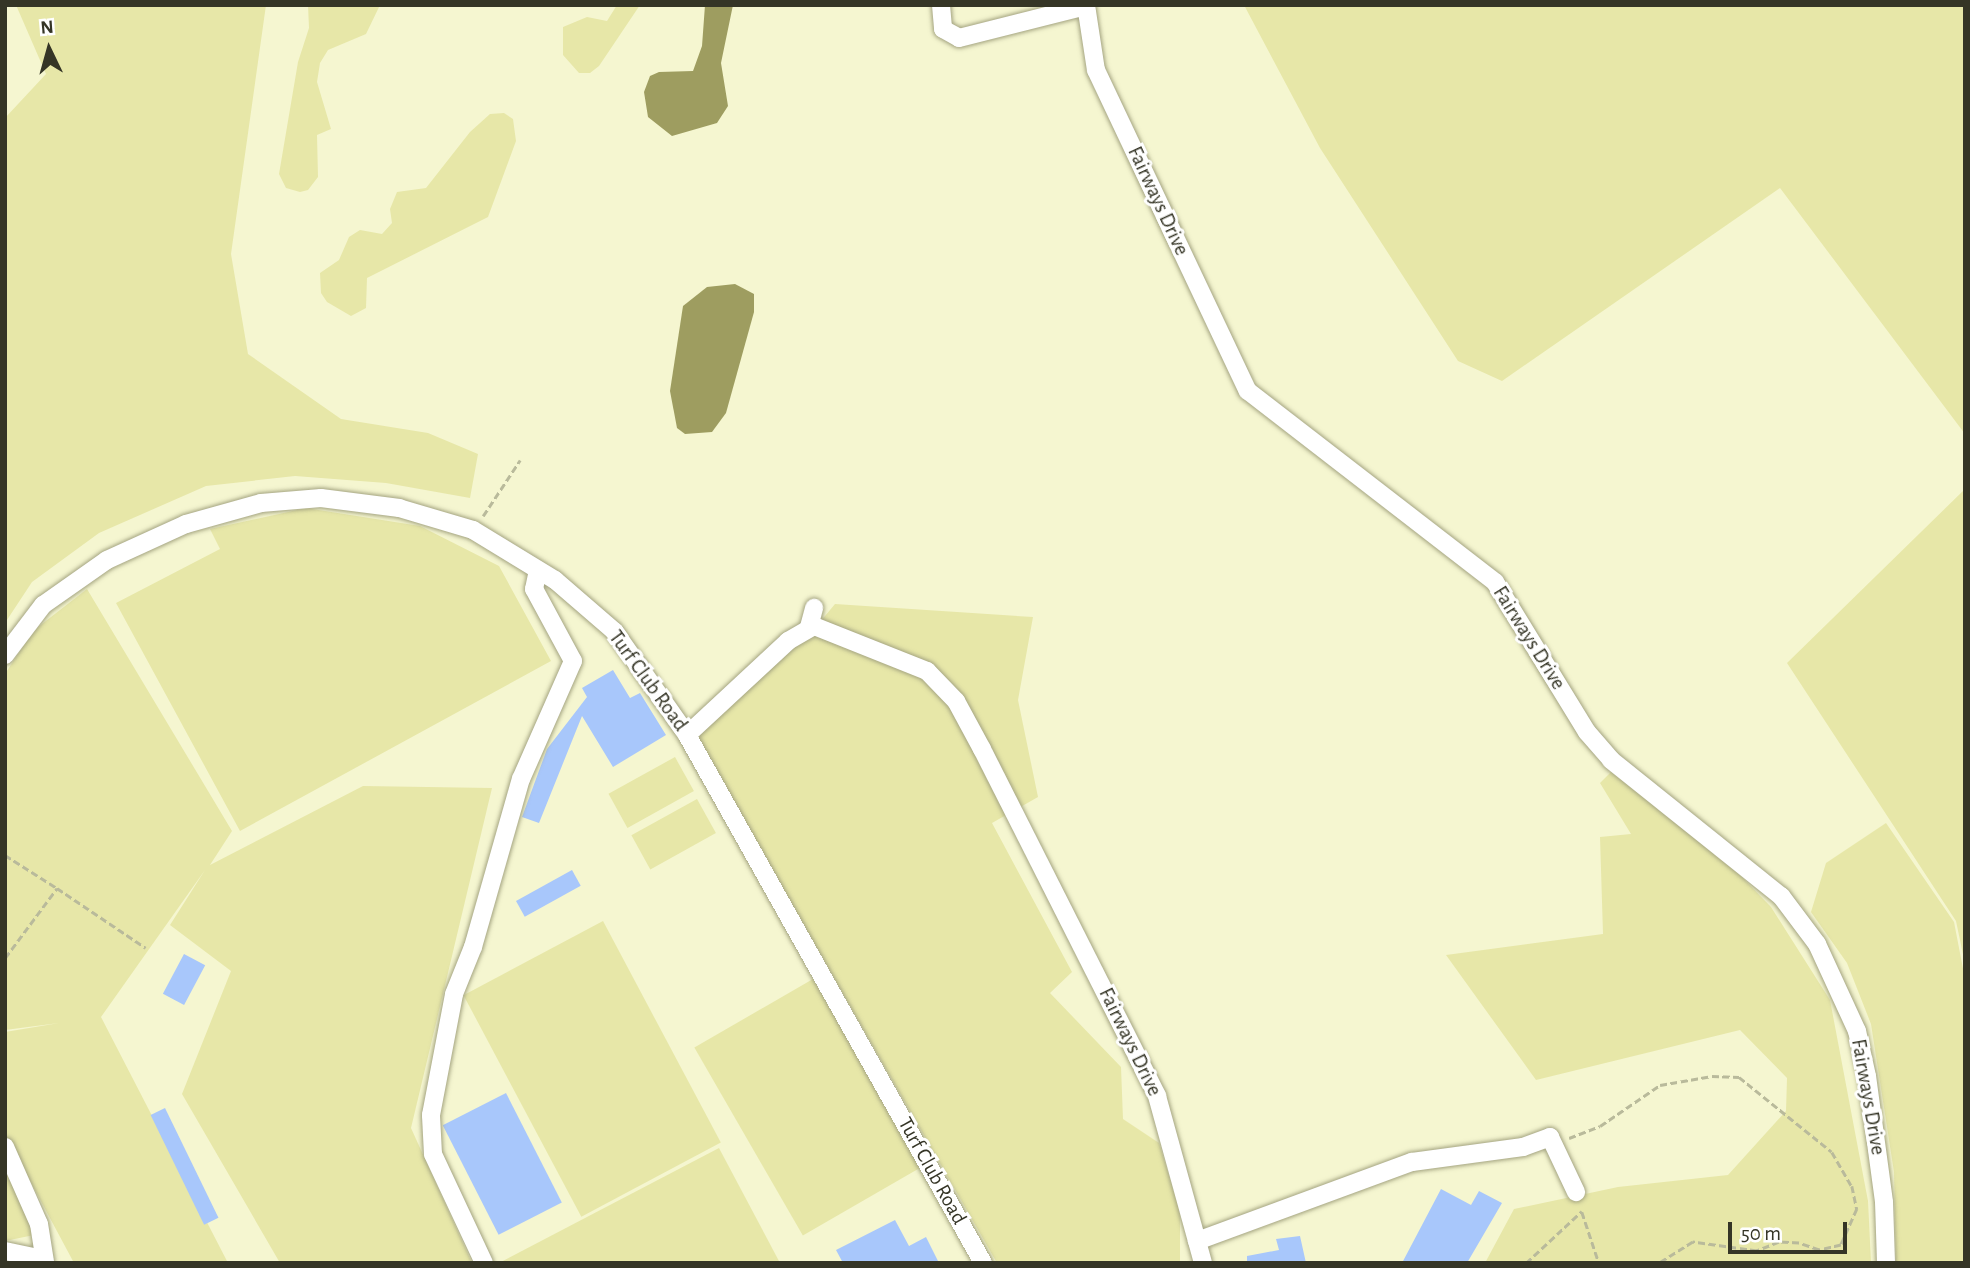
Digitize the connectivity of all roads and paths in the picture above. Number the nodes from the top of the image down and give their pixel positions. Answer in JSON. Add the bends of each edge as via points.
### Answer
{"nodes":[{"id":1,"x":1086,"y":6,"type":"edge"},
{"id":2,"x":941,"y":13,"type":"edge"},
{"id":3,"x":520,"y":460,"type":"dead end"},
{"id":4,"x":473,"y":530,"type":"junction"},
{"id":5,"x":538,"y":570,"type":"junction"},
{"id":6,"x":814,"y":608,"type":"dead end"},
{"id":7,"x":809,"y":627,"type":"junction"},
{"id":8,"x":5,"y":655,"type":"edge"},
{"id":9,"x":687,"y":735,"type":"junction"},
{"id":10,"x":5,"y":855,"type":"edge"},
{"id":11,"x":57,"y":888,"type":"junction"},
{"id":12,"x":146,"y":948,"type":"dead end"},
{"id":13,"x":5,"y":958,"type":"edge"},
{"id":14,"x":1553,"y":1144,"type":"junction"},
{"id":15,"x":5,"y":1147,"type":"edge"},
{"id":16,"x":1576,"y":1192,"type":"dead end"},
{"id":17,"x":1197,"y":1241,"type":"junction"},
{"id":18,"x":5,"y":1251,"type":"edge"},
{"id":19,"x":44,"y":1261,"type":"edge"},
{"id":20,"x":484,"y":1263,"type":"edge"},
{"id":21,"x":983,"y":1263,"type":"edge"},
{"id":22,"x":1203,"y":1263,"type":"edge"},
{"id":23,"x":1527,"y":1263,"type":"edge"},
{"id":24,"x":1598,"y":1263,"type":"edge"},
{"id":25,"x":1658,"y":1263,"type":"edge"},
{"id":26,"x":1886,"y":1263,"type":"edge"}],
"edges":[{"from":1,"to":2,"type":"street","name":"Fairways Drive","via":[[975,37],[953,37]]},
{"from":1,"to":26,"type":"street","name":"Fairways Drive","via":[[1096,69],[1248,391],[1494,582],[1587,732],[1611,760],[1781,896],[1817,944],[1848,1007],[1867,1076],[1884,1202]]},
{"from":3,"to":4,"type":"path"},
{"from":4,"to":5,"type":"street","name":"Turf Club Road"},
{"from":4,"to":8,"type":"street","name":"Turf Club Road","via":[[398,508],[321,498],[261,503],[218,514],[158,534],[74,579],[35,614]]},
{"from":5,"to":9,"type":"street","name":"Turf Club Road","via":[[614,631]]},
{"from":5,"to":20,"type":"street","via":[[534,589],[573,661],[521,779],[473,947],[454,994],[430,1115],[433,1154]]},
{"from":6,"to":7,"type":"street"},
{"from":7,"to":9,"type":"street"},
{"from":7,"to":17,"type":"street","name":"Fairways Drive","via":[[857,640],[927,671],[956,701],[1037,852],[1157,1096]]},
{"from":9,"to":21,"type":"street","name":"Turf Club Road"},
{"from":10,"to":11,"type":"path"},
{"from":11,"to":12,"type":"path"},
{"from":11,"to":13,"type":"path"},
{"from":14,"to":16,"type":"street"},
{"from":14,"to":17,"type":"street","via":[[1550,1137],[1523,1147],[1412,1162]]},
{"from":14,"to":25,"type":"path","via":[[1600,1126],[1660,1085],[1713,1076],[1739,1077],[1832,1152],[1852,1185],[1857,1209],[1841,1245],[1819,1250],[1779,1242],[1757,1251],[1693,1242]]},
{"from":15,"to":19,"type":"street","via":[[39,1224]]},
{"from":17,"to":22,"type":"street","name":"Fairways Drive"},
{"from":18,"to":19,"type":"street"},
{"from":23,"to":24,"type":"path","via":[[1582,1211]]}]}
